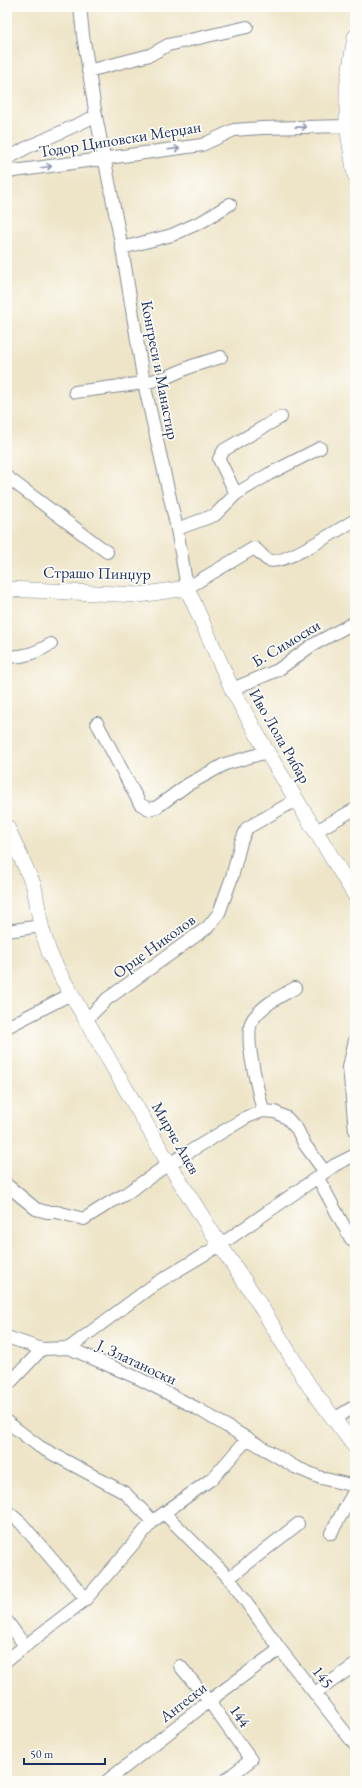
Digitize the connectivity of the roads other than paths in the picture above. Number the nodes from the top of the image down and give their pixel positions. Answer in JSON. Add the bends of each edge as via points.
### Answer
{"nodes":[{"id":1,"x":80,"y":7,"type":"edge"},
{"id":2,"x":247,"y":27,"type":"dead end"},
{"id":3,"x":355,"y":37,"type":"edge"},
{"id":4,"x":353,"y":53,"type":"edge"},
{"id":5,"x":88,"y":71,"type":"junction"},
{"id":6,"x":96,"y":116,"type":"junction"},
{"id":7,"x":351,"y":127,"type":"edge"},
{"id":8,"x":104,"y":157,"type":"junction"},
{"id":9,"x":7,"y":159,"type":"edge"},
{"id":10,"x":7,"y":172,"type":"edge"},
{"id":11,"x":355,"y":174,"type":"edge"},
{"id":12,"x":230,"y":204,"type":"dead end"},
{"id":13,"x":122,"y":248,"type":"junction"},
{"id":14,"x":221,"y":357,"type":"dead end"},
{"id":15,"x":144,"y":383,"type":"junction"},
{"id":16,"x":75,"y":392,"type":"dead end"},
{"id":17,"x":281,"y":417,"type":"dead end"},
{"id":18,"x":320,"y":448,"type":"dead end"},
{"id":19,"x":7,"y":476,"type":"edge"},
{"id":20,"x":236,"y":494,"type":"junction"},
{"id":21,"x":355,"y":520,"type":"edge"},
{"id":22,"x":177,"y":529,"type":"junction"},
{"id":23,"x":107,"y":552,"type":"dead end"},
{"id":24,"x":187,"y":588,"type":"junction"},
{"id":25,"x":7,"y":589,"type":"edge"},
{"id":26,"x":355,"y":622,"type":"edge"},
{"id":27,"x":52,"y":644,"type":"dead end"},
{"id":28,"x":7,"y":656,"type":"edge"},
{"id":29,"x":232,"y":689,"type":"junction"},
{"id":30,"x":97,"y":723,"type":"dead end"},
{"id":31,"x":267,"y":752,"type":"junction"},
{"id":32,"x":296,"y":800,"type":"junction"},
{"id":33,"x":355,"y":809,"type":"edge"},
{"id":34,"x":7,"y":826,"type":"edge"},
{"id":35,"x":316,"y":831,"type":"junction"},
{"id":36,"x":355,"y":895,"type":"edge"},
{"id":37,"x":41,"y":926,"type":"junction"},
{"id":38,"x":7,"y":931,"type":"edge"},
{"id":39,"x":295,"y":988,"type":"dead end"},
{"id":40,"x":71,"y":994,"type":"junction"},
{"id":41,"x":86,"y":1020,"type":"junction"},
{"id":42,"x":7,"y":1027,"type":"edge"},
{"id":43,"x":355,"y":1040,"type":"edge"},
{"id":44,"x":263,"y":1111,"type":"junction"},
{"id":45,"x":355,"y":1130,"type":"edge"},
{"id":46,"x":355,"y":1155,"type":"edge"},
{"id":47,"x":169,"y":1164,"type":"junction"},
{"id":48,"x":322,"y":1175,"type":"junction"},
{"id":49,"x":7,"y":1184,"type":"edge"},
{"id":50,"x":351,"y":1239,"type":"dead end"},
{"id":51,"x":220,"y":1245,"type":"junction"},
{"id":52,"x":7,"y":1337,"type":"edge"},
{"id":53,"x":69,"y":1348,"type":"junction"},
{"id":54,"x":42,"y":1349,"type":"junction"},
{"id":55,"x":7,"y":1386,"type":"edge"},
{"id":56,"x":355,"y":1406,"type":"edge"},
{"id":57,"x":334,"y":1419,"type":"junction"},
{"id":58,"x":7,"y":1422,"type":"edge"},
{"id":59,"x":248,"y":1438,"type":"junction"},
{"id":60,"x":355,"y":1447,"type":"edge"},
{"id":61,"x":355,"y":1486,"type":"edge"},
{"id":62,"x":355,"y":1490,"type":"edge"},
{"id":63,"x":7,"y":1511,"type":"edge"},
{"id":64,"x":164,"y":1513,"type":"junction"},
{"id":65,"x":153,"y":1521,"type":"junction"},
{"id":66,"x":298,"y":1524,"type":"dead end"},
{"id":67,"x":331,"y":1533,"type":"dead end"},
{"id":68,"x":229,"y":1578,"type":"junction"},
{"id":69,"x":86,"y":1599,"type":"junction"},
{"id":70,"x":7,"y":1621,"type":"edge"},
{"id":71,"x":26,"y":1646,"type":"junction"},
{"id":72,"x":280,"y":1649,"type":"junction"},
{"id":73,"x":7,"y":1660,"type":"edge"},
{"id":74,"x":355,"y":1665,"type":"edge"},
{"id":75,"x":180,"y":1666,"type":"dead end"},
{"id":76,"x":315,"y":1693,"type":"junction"},
{"id":77,"x":209,"y":1700,"type":"junction"},
{"id":78,"x":355,"y":1745,"type":"edge"},
{"id":79,"x":107,"y":1781,"type":"edge"},
{"id":80,"x":224,"y":1781,"type":"edge"}],
"edges":[{"from":1,"to":5,"type":"street","name":"Конгреси и Манастир"},
{"from":2,"to":5,"type":"street","via":[[168,45],[150,55]]},
{"from":3,"to":4,"type":"street"},
{"from":4,"to":7,"type":"street","via":[[347,88]]},
{"from":5,"to":6,"type":"street","name":"Конгреси и Манастир"},
{"from":6,"to":8,"type":"street","name":"Конгреси и Манастир"},
{"from":6,"to":9,"type":"street","name":"Тодор Циповски Мерџан"},
{"from":8,"to":7,"type":"street","name":"Тодор Циповски Мерџан","one_way":true,"via":[[202,144],[234,130]]},
{"from":7,"to":11,"type":"street"},
{"from":10,"to":8,"type":"street","name":"Тодор Циповски Мерџан","one_way":true},
{"from":8,"to":13,"type":"street","name":"Конгреси и Манастир"},
{"from":12,"to":13,"type":"street","via":[[203,221],[172,235]]},
{"from":13,"to":15,"type":"street","name":"Конгреси и Манастир"},
{"from":14,"to":15,"type":"street"},
{"from":15,"to":16,"type":"street"},
{"from":15,"to":22,"type":"street","name":"Конгреси и Манастир"},
{"from":17,"to":20,"type":"street","via":[[224,450],[219,459]]},
{"from":18,"to":20,"type":"street"},
{"from":19,"to":23,"type":"street"},
{"from":20,"to":22,"type":"street","via":[[215,515]]},
{"from":21,"to":24,"type":"street","via":[[303,551],[278,561],[268,560],[254,548]]},
{"from":22,"to":24,"type":"street","name":"Конгреси и Манастир"},
{"from":24,"to":25,"type":"street","name":"Страшо Пинџур","via":[[139,594]]},
{"from":24,"to":29,"type":"street","name":"Иво Лола Рибар"},
{"from":26,"to":29,"type":"street","name":"Б. Симоски","via":[[311,646],[278,670]]},
{"from":27,"to":28,"type":"street","via":[[23,657]]},
{"from":29,"to":31,"type":"street","name":"Иво Лола Рибар"},
{"from":30,"to":31,"type":"street","via":[[140,804],[149,809],[157,807],[187,785],[225,764]]},
{"from":31,"to":32,"type":"street","name":"Иво Лола Рибар"},
{"from":32,"to":35,"type":"street","name":"Иво Лола Рибар"},
{"from":32,"to":41,"type":"street","name":"Орце Николов","via":[[247,828],[222,907],[208,927],[107,999]]},
{"from":33,"to":35,"type":"street"},
{"from":34,"to":37,"type":"street","name":"Мирче Ацев","via":[[34,886]]},
{"from":35,"to":36,"type":"street","name":"Иво Лола Рибар"},
{"from":37,"to":38,"type":"street"},
{"from":37,"to":40,"type":"street","name":"Мирче Ацев","via":[[49,952]]},
{"from":39,"to":44,"type":"street","via":[[269,1002],[250,1025],[252,1065]]},
{"from":40,"to":41,"type":"street","name":"Мирче Ацев"},
{"from":40,"to":42,"type":"street"},
{"from":41,"to":47,"type":"street","name":"Мирче Ацев"},
{"from":43,"to":45,"type":"street","via":[[349,1067]]},
{"from":44,"to":47,"type":"street","via":[[247,1117]]},
{"from":44,"to":48,"type":"street","via":[[275,1112],[287,1118],[297,1129]]},
{"from":46,"to":48,"type":"street"},
{"from":47,"to":49,"type":"street","via":[[84,1219],[36,1209]]},
{"from":47,"to":51,"type":"street","name":"Мирче Ацев"},
{"from":48,"to":50,"type":"street"},
{"from":48,"to":51,"type":"street"},
{"from":51,"to":53,"type":"street","via":[[155,1284]]},
{"from":51,"to":57,"type":"street","name":"Мирче Ацев","via":[[308,1384]]},
{"from":52,"to":54,"type":"street","name":"Ј. Златаноски"},
{"from":53,"to":54,"type":"street","name":"Ј. Златаноски"},
{"from":53,"to":59,"type":"street","name":"Ј. Златаноски","via":[[140,1379]]},
{"from":54,"to":55,"type":"street"},
{"from":56,"to":57,"type":"street"},
{"from":57,"to":60,"type":"street","name":"Мирче Ацев"},
{"from":58,"to":65,"type":"street","via":[[40,1447],[125,1493]]},
{"from":59,"to":61,"type":"street","name":"Ј. Златаноски","via":[[295,1467],[321,1478]]},
{"from":59,"to":64,"type":"street","via":[[214,1478]]},
{"from":62,"to":67,"type":"street"},
{"from":63,"to":69,"type":"street","via":[[21,1523]]},
{"from":64,"to":65,"type":"street"},
{"from":64,"to":68,"type":"street","name":"145"},
{"from":65,"to":69,"type":"street"},
{"from":66,"to":68,"type":"street"},
{"from":68,"to":72,"type":"street","name":"145"},
{"from":69,"to":71,"type":"street"},
{"from":70,"to":71,"type":"street"},
{"from":71,"to":73,"type":"street"},
{"from":72,"to":76,"type":"street","name":"145"},
{"from":72,"to":77,"type":"street","name":"Антески"},
{"from":74,"to":76,"type":"street"},
{"from":75,"to":77,"type":"street","name":"144"},
{"from":76,"to":78,"type":"street","name":"145"},
{"from":77,"to":79,"type":"street","name":"Антески"},
{"from":77,"to":80,"type":"street","name":"144","via":[[251,1760]]}]}
